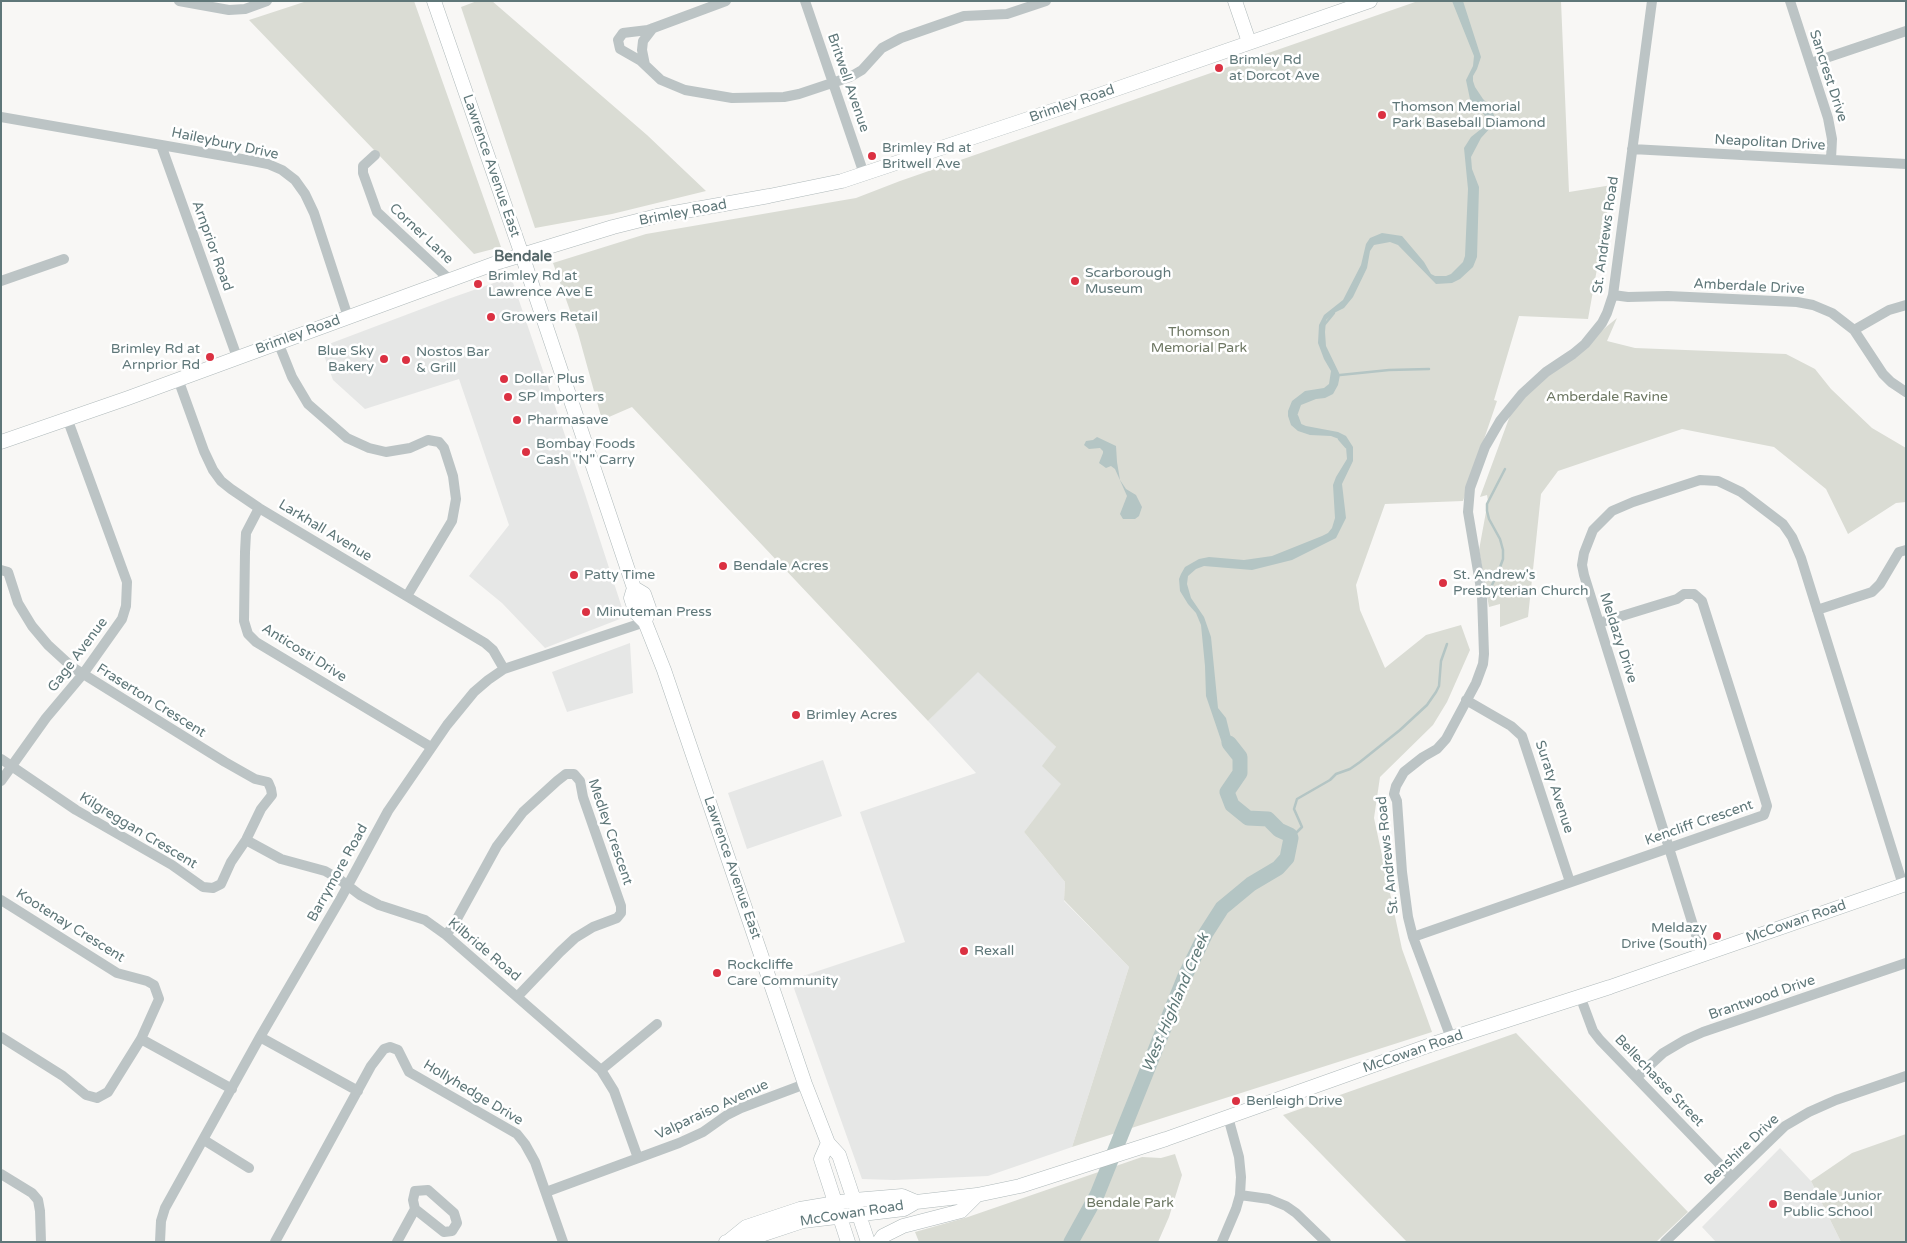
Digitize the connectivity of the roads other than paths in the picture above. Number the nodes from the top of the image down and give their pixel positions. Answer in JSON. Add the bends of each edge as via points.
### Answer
{"nodes":[{"id":1,"x":179,"y":1,"type":"edge"},
{"id":2,"x":266,"y":1,"type":"edge"},
{"id":3,"x":434,"y":1,"type":"edge"},
{"id":4,"x":726,"y":1,"type":"edge"},
{"id":5,"x":805,"y":1,"type":"edge"},
{"id":6,"x":1046,"y":1,"type":"edge"},
{"id":7,"x":1235,"y":1,"type":"edge"},
{"id":8,"x":1370,"y":1,"type":"edge"},
{"id":9,"x":1652,"y":1,"type":"edge"},
{"id":10,"x":1790,"y":1,"type":"edge"},
{"id":11,"x":654,"y":27,"type":"junction"},
{"id":12,"x":1906,"y":31,"type":"edge"},
{"id":13,"x":1249,"y":42,"type":"junction"},
{"id":14,"x":1810,"y":63,"type":"junction"},
{"id":15,"x":646,"y":66,"type":"junction"},
{"id":16,"x":834,"y":82,"type":"junction"},
{"id":17,"x":1,"y":116,"type":"edge"},
{"id":18,"x":161,"y":145,"type":"junction"},
{"id":19,"x":1632,"y":149,"type":"junction"},
{"id":20,"x":375,"y":155,"type":"dead end"},
{"id":21,"x":1830,"y":160,"type":"junction"},
{"id":22,"x":1906,"y":164,"type":"edge"},
{"id":23,"x":864,"y":174,"type":"junction"},
{"id":24,"x":522,"y":255,"type":"junction"},
{"id":25,"x":64,"y":259,"type":"dead end"},
{"id":26,"x":450,"y":280,"type":"junction"},
{"id":27,"x":1,"y":281,"type":"edge"},
{"id":28,"x":1613,"y":295,"type":"junction"},
{"id":29,"x":1906,"y":305,"type":"edge"},
{"id":30,"x":348,"y":317,"type":"junction"},
{"id":31,"x":1854,"y":330,"type":"junction"},
{"id":32,"x":278,"y":342,"type":"junction"},
{"id":33,"x":237,"y":357,"type":"junction"},
{"id":34,"x":178,"y":379,"type":"junction"},
{"id":35,"x":1906,"y":392,"type":"edge"},
{"id":36,"x":67,"y":418,"type":"junction"},
{"id":37,"x":1,"y":442,"type":"edge"},
{"id":38,"x":259,"y":508,"type":"junction"},
{"id":39,"x":1906,"y":550,"type":"edge"},
{"id":40,"x":1,"y":570,"type":"edge"},
{"id":41,"x":408,"y":596,"type":"junction"},
{"id":42,"x":1817,"y":610,"type":"junction"},
{"id":43,"x":645,"y":622,"type":"junction"},
{"id":44,"x":1599,"y":623,"type":"junction"},
{"id":45,"x":504,"y":669,"type":"junction"},
{"id":46,"x":82,"y":674,"type":"junction"},
{"id":47,"x":1466,"y":700,"type":"junction"},
{"id":48,"x":430,"y":747,"type":"junction"},
{"id":49,"x":1,"y":759,"type":"edge"},
{"id":50,"x":12,"y":767,"type":"junction"},
{"id":51,"x":1,"y":781,"type":"edge"},
{"id":52,"x":246,"y":840,"type":"junction"},
{"id":53,"x":1670,"y":848,"type":"junction"},
{"id":54,"x":1570,"y":882,"type":"junction"},
{"id":55,"x":1905,"y":885,"type":"edge"},
{"id":56,"x":348,"y":886,"type":"junction"},
{"id":57,"x":1,"y":900,"type":"edge"},
{"id":58,"x":446,"y":935,"type":"junction"},
{"id":59,"x":1413,"y":937,"type":"junction"},
{"id":60,"x":1702,"y":954,"type":"junction"},
{"id":61,"x":1906,"y":964,"type":"edge"},
{"id":62,"x":1580,"y":996,"type":"junction"},
{"id":63,"x":518,"y":997,"type":"junction"},
{"id":64,"x":657,"y":1024,"type":"dead end"},
{"id":65,"x":1,"y":1037,"type":"edge"},
{"id":66,"x":260,"y":1038,"type":"junction"},
{"id":67,"x":1450,"y":1038,"type":"junction"},
{"id":68,"x":141,"y":1039,"type":"junction"},
{"id":69,"x":601,"y":1070,"type":"junction"},
{"id":70,"x":1906,"y":1076,"type":"edge"},
{"id":71,"x":1636,"y":1077,"type":"junction"},
{"id":72,"x":805,"y":1084,"type":"junction"},
{"id":73,"x":232,"y":1089,"type":"junction"},
{"id":74,"x":358,"y":1091,"type":"junction"},
{"id":75,"x":1228,"y":1117,"type":"junction"},
{"id":76,"x":204,"y":1140,"type":"junction"},
{"id":77,"x":828,"y":1143,"type":"junction"},
{"id":78,"x":638,"y":1158,"type":"junction"},
{"id":79,"x":249,"y":1168,"type":"dead end"},
{"id":80,"x":1,"y":1174,"type":"edge"},
{"id":81,"x":1732,"y":1177,"type":"junction"},
{"id":82,"x":546,"y":1192,"type":"junction"},
{"id":83,"x":977,"y":1195,"type":"junction"},
{"id":84,"x":1240,"y":1195,"type":"junction"},
{"id":85,"x":854,"y":1200,"type":"junction"},
{"id":86,"x":916,"y":1202,"type":"junction"},
{"id":87,"x":415,"y":1209,"type":"junction"},
{"id":88,"x":836,"y":1209,"type":"junction"},
{"id":89,"x":859,"y":1213,"type":"junction"},
{"id":90,"x":728,"y":1241,"type":"edge"},
{"id":91,"x":41,"y":1242,"type":"edge"},
{"id":92,"x":160,"y":1242,"type":"edge"},
{"id":93,"x":275,"y":1242,"type":"edge"},
{"id":94,"x":397,"y":1242,"type":"edge"},
{"id":95,"x":563,"y":1242,"type":"edge"},
{"id":96,"x":848,"y":1242,"type":"edge"},
{"id":97,"x":868,"y":1242,"type":"edge"},
{"id":98,"x":879,"y":1242,"type":"edge"},
{"id":99,"x":1222,"y":1242,"type":"edge"},
{"id":100,"x":1326,"y":1242,"type":"edge"},
{"id":101,"x":1665,"y":1242,"type":"edge"}],
"edges":[{"from":1,"to":2,"type":"street","via":[[229,10],[244,9]]},
{"from":3,"to":24,"type":"main road","name":"Lawrence Avenue East"},
{"from":4,"to":11,"type":"street"},
{"from":5,"to":16,"type":"street","name":"Britwell Avenue"},
{"from":6,"to":16,"type":"street","via":[[1007,14],[964,16],[893,41],[862,70]]},
{"from":7,"to":13,"type":"main road"},
{"from":8,"to":13,"type":"main road","name":"Brimley Road"},
{"from":9,"to":19,"type":"street","name":"St. Andrews Road"},
{"from":10,"to":14,"type":"street","name":"Sancrest Drive"},
{"from":11,"to":15,"type":"street","via":[[643,41]]},
{"from":11,"to":15,"type":"street","via":[[624,33],[618,40],[620,49]]},
{"from":12,"to":14,"type":"street"},
{"from":13,"to":23,"type":"main road","name":"Brimley Road"},
{"from":14,"to":21,"type":"street","name":"Sancrest Drive","via":[[1831,126]]},
{"from":15,"to":16,"type":"street","via":[[672,86],[732,98],[784,97]]},
{"from":16,"to":23,"type":"street","name":"Britwell Avenue"},
{"from":17,"to":18,"type":"street","name":"Haileybury Drive"},
{"from":18,"to":30,"type":"street","name":"Haileybury Drive","via":[[268,164],[295,180],[306,194],[314,213]]},
{"from":18,"to":33,"type":"street","name":"Arnprior Road"},
{"from":19,"to":21,"type":"street","name":"Neapolitan Drive"},
{"from":19,"to":28,"type":"street","name":"St. Andrews Road"},
{"from":20,"to":26,"type":"street","name":"Corner Lane","via":[[363,166],[363,173],[377,212]]},
{"from":21,"to":22,"type":"street","name":"Neapolitan Drive"},
{"from":23,"to":24,"type":"main road","name":"Brimley Road","via":[[769,196],[657,216]]},
{"from":24,"to":26,"type":"main road","name":"Brimley Road"},
{"from":24,"to":43,"type":"main road","name":"Lawrence Avenue East","via":[[634,588],[644,594],[647,601],[649,608]]},
{"from":25,"to":27,"type":"street"},
{"from":26,"to":30,"type":"main road","name":"Brimley Road"},
{"from":28,"to":31,"type":"street","name":"Amberdale Drive","via":[[1797,302],[1832,313]]},
{"from":28,"to":47,"type":"street","name":"St. Andrews Road","via":[[1605,318],[1592,337],[1546,372],[1500,421],[1482,455],[1470,488],[1468,512],[1482,595],[1484,654],[1476,683]]},
{"from":29,"to":31,"type":"street","via":[[1889,310]]},
{"from":30,"to":32,"type":"main road","name":"Brimley Road"},
{"from":31,"to":35,"type":"street","name":"Amberdale Drive","via":[[1883,374]]},
{"from":32,"to":33,"type":"main road","name":"Brimley Road"},
{"from":32,"to":41,"type":"street","via":[[292,378],[308,404],[347,438],[386,452],[410,448],[428,440],[440,442],[444,448],[456,499],[452,521]]},
{"from":33,"to":34,"type":"main road","name":"Brimley Road"},
{"from":34,"to":36,"type":"main road","name":"Brimley Road"},
{"from":34,"to":38,"type":"street","name":"Larkhall Avenue","via":[[213,470],[231,490]]},
{"from":36,"to":37,"type":"main road","name":"Brimley Road"},
{"from":36,"to":46,"type":"street","name":"Gage Avenue","via":[[127,582],[122,619]]},
{"from":38,"to":41,"type":"street","name":"Larkhall Avenue"},
{"from":38,"to":48,"type":"street","name":"Anticosti Drive","via":[[246,533],[244,621],[248,634],[256,642]]},
{"from":39,"to":42,"type":"street","via":[[1899,552],[1872,592]]},
{"from":40,"to":46,"type":"street","name":"Fraserton Crescent","via":[[8,572],[18,603],[32,626],[48,645]]},
{"from":41,"to":45,"type":"street","name":"Larkhall Avenue","via":[[485,643]]},
{"from":42,"to":44,"type":"street","name":"Meldazy Drive","via":[[1792,537],[1783,524],[1733,487],[1708,480],[1621,506],[1593,530],[1586,543],[1582,564]]},
{"from":42,"to":55,"type":"street","name":"Meldazy Drive"},
{"from":43,"to":45,"type":"street","name":"Barrymore Road"},
{"from":43,"to":72,"type":"main road","name":"Lawrence Avenue East"},
{"from":44,"to":53,"type":"street","name":"Meldazy Drive"},
{"from":44,"to":53,"type":"street","name":"Kencliff Crescent","via":[[1690,593],[1702,601],[1707,613],[1767,806],[1764,815]]},
{"from":45,"to":48,"type":"street","name":"Barrymore Road","via":[[474,692]]},
{"from":46,"to":50,"type":"street","name":"Gage Avenue"},
{"from":46,"to":52,"type":"street","name":"Fraserton Crescent","via":[[225,762],[255,779],[268,782],[272,795],[261,809]]},
{"from":47,"to":54,"type":"street","name":"Suraty Avenue","via":[[1522,736]]},
{"from":47,"to":59,"type":"street","name":"St. Andrews Road","via":[[1446,739],[1404,772],[1394,794]]},
{"from":48,"to":56,"type":"street","name":"Barrymore Road","via":[[388,811]]},
{"from":49,"to":50,"type":"street","name":"Kilgreggan Crescent"},
{"from":50,"to":51,"type":"street","name":"Gage Avenue"},
{"from":50,"to":52,"type":"street","name":"Kilgreggan Crescent","via":[[203,887],[213,888],[221,884]]},
{"from":52,"to":56,"type":"street","name":"Kilbride Road","via":[[281,860],[325,871]]},
{"from":53,"to":54,"type":"street","name":"Kencliff Crescent"},
{"from":53,"to":60,"type":"street","name":"Meldazy Drive"},
{"from":54,"to":59,"type":"street","name":"Kencliff Crescent"},
{"from":55,"to":60,"type":"main road","name":"McCowan Road"},
{"from":56,"to":58,"type":"street","name":"Kilbride Road","via":[[379,904],[425,920]]},
{"from":56,"to":66,"type":"street","name":"Barrymore Road"},
{"from":57,"to":68,"type":"street","name":"Kootenay Crescent","via":[[117,972],[154,985],[159,999]]},
{"from":58,"to":63,"type":"street","name":"Kilbride Road"},
{"from":58,"to":63,"type":"street","name":"Medley Crescent","via":[[497,846],[523,812],[556,781],[566,774],[574,774],[580,781],[621,913],[610,922],[584,931],[567,944]]},
{"from":59,"to":67,"type":"street","name":"St. Andrews Road"},
{"from":60,"to":62,"type":"main road","name":"McCowan Road"},
{"from":61,"to":71,"type":"street","name":"Brantwood Drive","via":[[1703,1032],[1663,1053]]},
{"from":62,"to":67,"type":"main road","name":"McCowan Road"},
{"from":62,"to":71,"type":"street","name":"Bellechasse Street","via":[[1594,1031]]},
{"from":63,"to":69,"type":"street","name":"Kilbride Road"},
{"from":64,"to":69,"type":"street"},
{"from":65,"to":68,"type":"street","via":[[63,1076],[86,1095],[98,1098],[108,1092]]},
{"from":66,"to":73,"type":"street","name":"Barrymore Road"},
{"from":66,"to":74,"type":"street"},
{"from":67,"to":75,"type":"main road","name":"McCowan Road"},
{"from":68,"to":73,"type":"street"},
{"from":69,"to":78,"type":"street","name":"Kilbride Road","via":[[614,1091]]},
{"from":70,"to":81,"type":"street","name":"Benshire Drive","via":[[1836,1100],[1802,1116],[1785,1126]]},
{"from":71,"to":81,"type":"street","name":"Bellechasse Street"},
{"from":72,"to":77,"type":"main road","name":"Lawrence Avenue East"},
{"from":72,"to":78,"type":"street","name":"Valparaiso Avenue","via":[[741,1108],[689,1139]]},
{"from":73,"to":76,"type":"street","name":"Barrymore Road"},
{"from":74,"to":82,"type":"street","name":"Hollyhedge Drive","via":[[380,1054],[390,1047],[398,1050],[409,1072],[516,1134],[532,1156]]},
{"from":74,"to":93,"type":"street","name":"Hollyhedge Drive"},
{"from":75,"to":83,"type":"main road","name":"McCowan Road","via":[[1020,1186]]},
{"from":75,"to":84,"type":"street","via":[[1239,1157]]},
{"from":76,"to":79,"type":"street"},
{"from":76,"to":92,"type":"street","name":"Barrymore Road","via":[[165,1208]]},
{"from":77,"to":85,"type":"main road","name":"Lawrence Avenue East","via":[[839,1155]]},
{"from":77,"to":88,"type":"main road","via":[[821,1159]]},
{"from":78,"to":82,"type":"street","name":"Valparaiso Avenue"},
{"from":80,"to":91,"type":"street","via":[[38,1200]]},
{"from":81,"to":101,"type":"street","name":"Benshire Drive"},
{"from":82,"to":95,"type":"street","name":"Hollyhedge Drive"},
{"from":83,"to":86,"type":"main road","name":"McCowan Road"},
{"from":83,"to":98,"type":"main road","via":[[961,1211],[903,1226],[883,1236]]},
{"from":84,"to":99,"type":"street"},
{"from":84,"to":100,"type":"street","via":[[1269,1199],[1286,1206]]},
{"from":85,"to":86,"type":"main road","name":"McCowan Road","via":[[902,1196]]},
{"from":85,"to":88,"type":"main road","name":"McCowan Road"},
{"from":85,"to":89,"type":"main road","name":"Lawrence Avenue East"},
{"from":86,"to":89,"type":"main road","name":"McCowan Road","via":[[904,1209]]},
{"from":87,"to":87,"type":"street","via":[[415,1191],[428,1190],[454,1213],[457,1223],[452,1231],[444,1232]]},
{"from":87,"to":94,"type":"street"},
{"from":88,"to":89,"type":"main road","name":"McCowan Road"},
{"from":88,"to":90,"type":"main road","name":"McCowan Road","via":[[749,1239]]},
{"from":88,"to":96,"type":"main road"},
{"from":89,"to":97,"type":"main road","name":"Lawrence Avenue East"}]}
